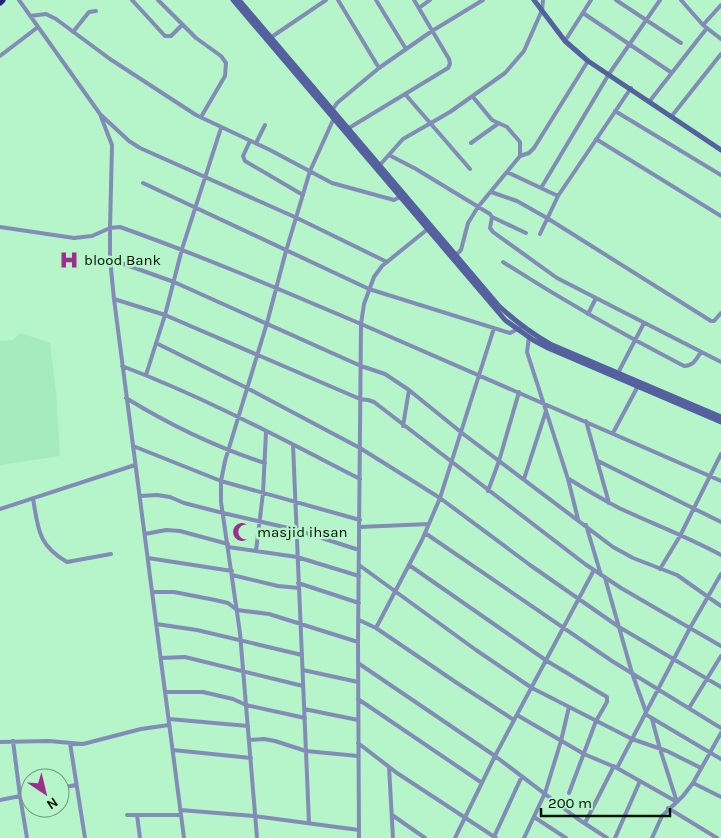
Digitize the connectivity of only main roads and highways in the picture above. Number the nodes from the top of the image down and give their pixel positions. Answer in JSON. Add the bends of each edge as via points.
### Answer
{"nodes":[{"id":1,"x":233,"y":0,"type":"edge"},
{"id":2,"x":239,"y":0,"type":"edge"},
{"id":3,"x":534,"y":0,"type":"edge"},
{"id":4,"x":270,"y":39,"type":"junction"},
{"id":5,"x":334,"y":114,"type":"junction"},
{"id":6,"x":719,"y":149,"type":"edge"},
{"id":7,"x":429,"y":228,"type":"junction"},
{"id":8,"x":519,"y":328,"type":"junction"},
{"id":9,"x":530,"y":335,"type":"junction"},
{"id":10,"x":639,"y":384,"type":"junction"},
{"id":11,"x":721,"y":417,"type":"edge"},
{"id":12,"x":721,"y":422,"type":"edge"}],
"edges":[{"from":1,"to":4,"type":"main road"},
{"from":2,"to":4,"type":"main road"},
{"from":3,"to":6,"type":"main road","via":[[565,42],[588,61]]},
{"from":4,"to":5,"type":"main road"},
{"from":5,"to":7,"type":"main road"},
{"from":5,"to":7,"type":"main road","via":[[349,128]]},
{"from":7,"to":8,"type":"main road"},
{"from":7,"to":8,"type":"main road","via":[[495,309]]},
{"from":8,"to":9,"type":"main road"},
{"from":9,"to":10,"type":"main road"},
{"from":9,"to":10,"type":"main road","via":[[548,348]]},
{"from":10,"to":11,"type":"main road"},
{"from":10,"to":12,"type":"main road"}]}
